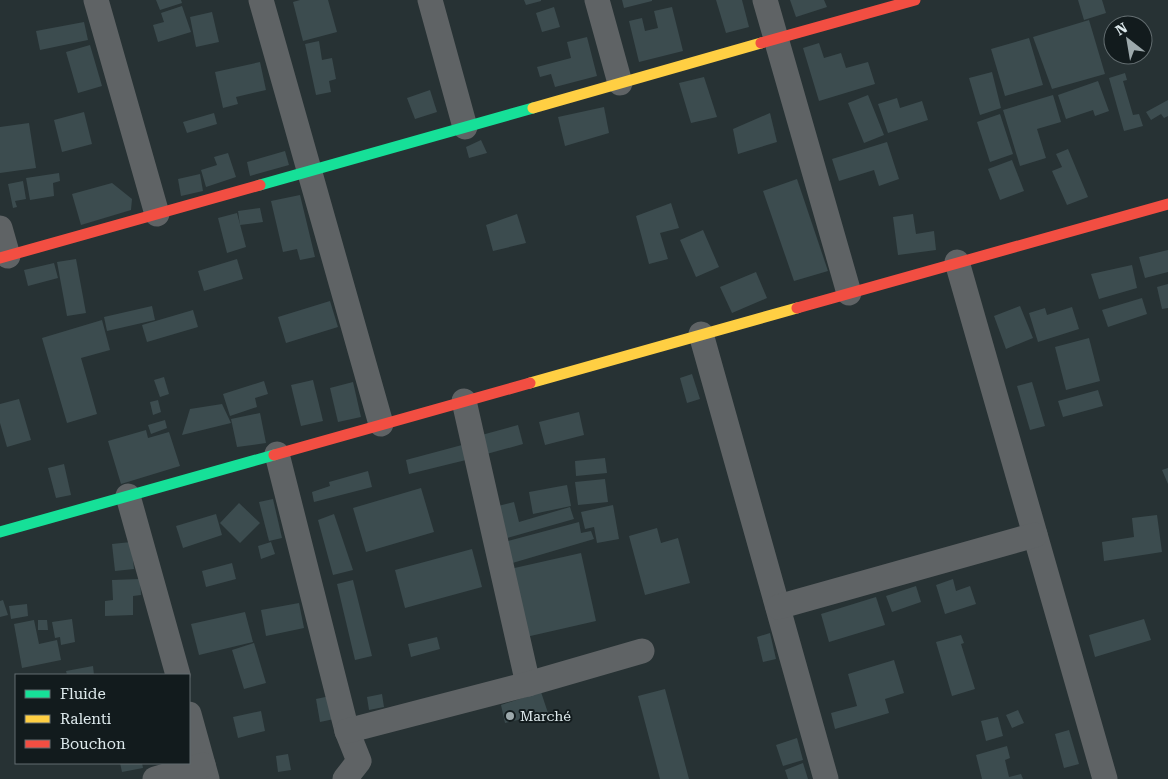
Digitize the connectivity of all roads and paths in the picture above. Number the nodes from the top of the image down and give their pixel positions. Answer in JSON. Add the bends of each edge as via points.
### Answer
{"nodes":[{"id":1,"x":96,"y":0,"type":"edge"},
{"id":2,"x":261,"y":0,"type":"edge"},
{"id":3,"x":430,"y":0,"type":"edge"},
{"id":4,"x":597,"y":0,"type":"edge"},
{"id":5,"x":765,"y":0,"type":"edge"},
{"id":6,"x":915,"y":0,"type":"edge"},
{"id":7,"x":776,"y":39,"type":"junction"},
{"id":8,"x":620,"y":83,"type":"junction"},
{"id":9,"x":465,"y":126,"type":"junction"},
{"id":10,"x":309,"y":170,"type":"junction"},
{"id":11,"x":1168,"y":204,"type":"edge"},
{"id":12,"x":156,"y":214,"type":"junction"},
{"id":13,"x":0,"y":228,"type":"edge"},
{"id":14,"x":4,"y":257,"type":"edge"},
{"id":15,"x":957,"y":262,"type":"junction"},
{"id":16,"x":849,"y":293,"type":"junction"},
{"id":17,"x":701,"y":334,"type":"junction"},
{"id":18,"x":464,"y":401,"type":"junction"},
{"id":19,"x":381,"y":424,"type":"junction"},
{"id":20,"x":277,"y":454,"type":"junction"},
{"id":21,"x":128,"y":496,"type":"junction"},
{"id":22,"x":0,"y":532,"type":"edge"},
{"id":23,"x":1035,"y":535,"type":"junction"},
{"id":24,"x":778,"y":607,"type":"junction"},
{"id":25,"x":642,"y":651,"type":"dead end"},
{"id":26,"x":178,"y":674,"type":"edge"},
{"id":27,"x":528,"y":684,"type":"junction"},
{"id":28,"x":190,"y":718,"type":"edge"},
{"id":29,"x":347,"y":731,"type":"junction"},
{"id":30,"x":205,"y":772,"type":"edge"},
{"id":31,"x":155,"y":779,"type":"edge"},
{"id":32,"x":345,"y":779,"type":"edge"},
{"id":33,"x":826,"y":779,"type":"edge"},
{"id":34,"x":1105,"y":779,"type":"edge"}],
"edges":[{"from":1,"to":12,"type":"street"},
{"from":2,"to":10,"type":"street"},
{"from":3,"to":9,"type":"street"},
{"from":4,"to":8,"type":"street"},
{"from":5,"to":7,"type":"street"},
{"from":6,"to":7,"type":"street"},
{"from":7,"to":8,"type":"street"},
{"from":7,"to":16,"type":"street"},
{"from":8,"to":9,"type":"street"},
{"from":9,"to":10,"type":"street"},
{"from":10,"to":12,"type":"street"},
{"from":10,"to":19,"type":"street"},
{"from":11,"to":15,"type":"street"},
{"from":12,"to":14,"type":"street"},
{"from":13,"to":14,"type":"street"},
{"from":15,"to":16,"type":"street"},
{"from":15,"to":23,"type":"street"},
{"from":16,"to":17,"type":"street"},
{"from":17,"to":18,"type":"street"},
{"from":17,"to":24,"type":"street"},
{"from":18,"to":19,"type":"street"},
{"from":18,"to":27,"type":"street"},
{"from":19,"to":20,"type":"street"},
{"from":20,"to":21,"type":"street"},
{"from":20,"to":29,"type":"street"},
{"from":21,"to":22,"type":"street"},
{"from":21,"to":26,"type":"street"},
{"from":23,"to":24,"type":"street"},
{"from":23,"to":34,"type":"street"},
{"from":24,"to":33,"type":"street"},
{"from":25,"to":27,"type":"street"},
{"from":27,"to":29,"type":"street"},
{"from":28,"to":30,"type":"street"},
{"from":29,"to":32,"type":"street","via":[[359,761]]},
{"from":30,"to":31,"type":"street"}]}
